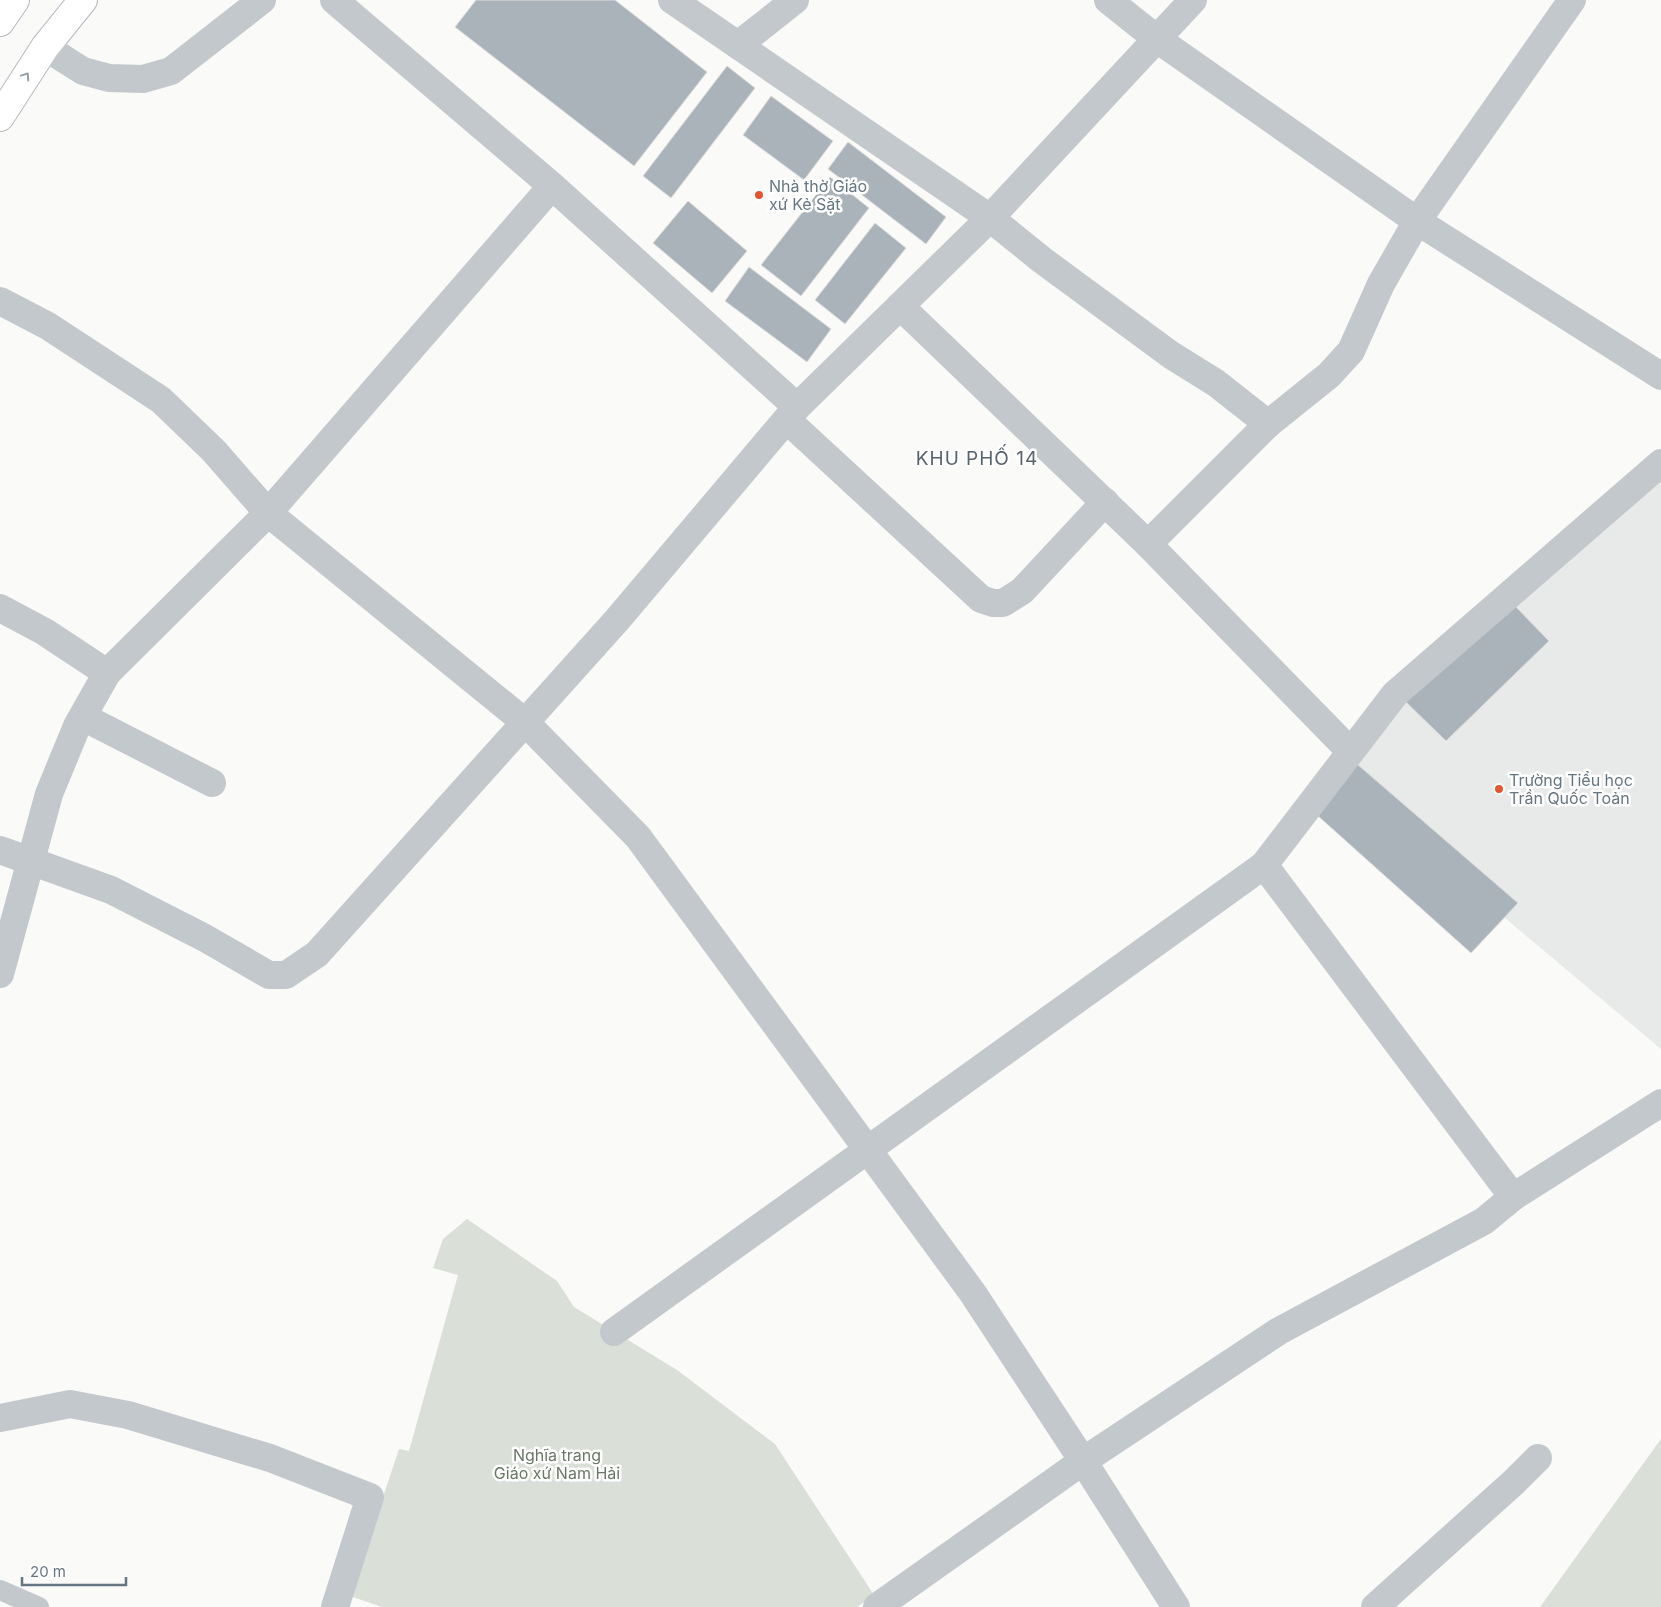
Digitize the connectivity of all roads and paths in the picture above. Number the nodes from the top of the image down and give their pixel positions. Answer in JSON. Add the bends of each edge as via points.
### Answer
{"nodes":[{"id":1,"x":15,"y":0,"type":"edge"},
{"id":2,"x":83,"y":0,"type":"edge"},
{"id":3,"x":262,"y":0,"type":"edge"},
{"id":4,"x":334,"y":0,"type":"edge"},
{"id":5,"x":672,"y":0,"type":"edge"},
{"id":6,"x":795,"y":0,"type":"edge"},
{"id":7,"x":1108,"y":0,"type":"edge"},
{"id":8,"x":1193,"y":0,"type":"edge"},
{"id":9,"x":1572,"y":0,"type":"edge"},
{"id":10,"x":0,"y":22,"type":"edge"},
{"id":11,"x":1157,"y":38,"type":"junction"},
{"id":12,"x":738,"y":45,"type":"junction"},
{"id":13,"x":45,"y":48,"type":"junction"},
{"id":14,"x":0,"y":117,"type":"edge"},
{"id":15,"x":552,"y":186,"type":"junction"},
{"id":16,"x":990,"y":218,"type":"junction"},
{"id":17,"x":1418,"y":221,"type":"junction"},
{"id":18,"x":0,"y":301,"type":"edge"},
{"id":19,"x":900,"y":306,"type":"junction"},
{"id":20,"x":1661,"y":376,"type":"edge"},
{"id":21,"x":792,"y":413,"type":"junction"},
{"id":22,"x":1268,"y":424,"type":"junction"},
{"id":23,"x":1661,"y":462,"type":"edge"},
{"id":24,"x":1105,"y":502,"type":"junction"},
{"id":25,"x":268,"y":513,"type":"junction"},
{"id":26,"x":1148,"y":544,"type":"junction"},
{"id":27,"x":0,"y":608,"type":"edge"},
{"id":28,"x":107,"y":673,"type":"junction"},
{"id":29,"x":83,"y":716,"type":"junction"},
{"id":30,"x":526,"y":723,"type":"junction"},
{"id":31,"x":1350,"y":751,"type":"junction"},
{"id":32,"x":212,"y":783,"type":"dead end"},
{"id":33,"x":0,"y":850,"type":"edge"},
{"id":34,"x":30,"y":861,"type":"junction"},
{"id":35,"x":1264,"y":865,"type":"junction"},
{"id":36,"x":0,"y":974,"type":"edge"},
{"id":37,"x":1661,"y":1104,"type":"edge"},
{"id":38,"x":868,"y":1150,"type":"junction"},
{"id":39,"x":1513,"y":1197,"type":"junction"},
{"id":40,"x":614,"y":1332,"type":"dead end"},
{"id":41,"x":0,"y":1418,"type":"edge"},
{"id":42,"x":1538,"y":1458,"type":"dead end"},
{"id":43,"x":1083,"y":1461,"type":"junction"},
{"id":44,"x":0,"y":1590,"type":"edge"},
{"id":45,"x":340,"y":1605,"type":"edge"},
{"id":46,"x":38,"y":1607,"type":"edge"},
{"id":47,"x":877,"y":1607,"type":"edge"},
{"id":48,"x":1176,"y":1607,"type":"edge"},
{"id":49,"x":1376,"y":1607,"type":"edge"}],
"edges":[{"from":1,"to":10,"type":"main road"},
{"from":2,"to":13,"type":"main road"},
{"from":3,"to":13,"type":"street","via":[[171,71],[142,79],[109,78],[83,71]]},
{"from":4,"to":15,"type":"street"},
{"from":5,"to":12,"type":"street"},
{"from":6,"to":12,"type":"street"},
{"from":7,"to":11,"type":"street"},
{"from":8,"to":11,"type":"street"},
{"from":9,"to":17,"type":"street"},
{"from":11,"to":16,"type":"street"},
{"from":11,"to":17,"type":"street"},
{"from":12,"to":16,"type":"street"},
{"from":14,"to":13,"type":"main road","one_way":true},
{"from":15,"to":21,"type":"street"},
{"from":15,"to":25,"type":"street"},
{"from":16,"to":19,"type":"street"},
{"from":16,"to":22,"type":"street","via":[[1042,260],[1216,383]]},
{"from":17,"to":20,"type":"street"},
{"from":17,"to":22,"type":"street","via":[[1381,284],[1351,351],[1329,375]]},
{"from":18,"to":25,"type":"street","via":[[48,326],[161,400],[214,451]]},
{"from":19,"to":21,"type":"street"},
{"from":19,"to":24,"type":"street"},
{"from":21,"to":24,"type":"street","via":[[981,599],[993,603],[1003,603],[1022,591]]},
{"from":21,"to":30,"type":"street"},
{"from":22,"to":26,"type":"street"},
{"from":23,"to":31,"type":"street","via":[[1395,694]]},
{"from":24,"to":26,"type":"street"},
{"from":25,"to":28,"type":"street"},
{"from":25,"to":30,"type":"street"},
{"from":26,"to":31,"type":"street"},
{"from":27,"to":28,"type":"street","via":[[45,632]]},
{"from":28,"to":29,"type":"street"},
{"from":29,"to":32,"type":"street"},
{"from":29,"to":34,"type":"street","via":[[49,794]]},
{"from":30,"to":34,"type":"street","via":[[316,954],[286,976],[270,975],[111,890]]},
{"from":30,"to":38,"type":"street","via":[[638,837]]},
{"from":31,"to":35,"type":"street"},
{"from":33,"to":34,"type":"street"},
{"from":34,"to":36,"type":"street"},
{"from":35,"to":38,"type":"street"},
{"from":35,"to":39,"type":"street"},
{"from":37,"to":39,"type":"street"},
{"from":38,"to":40,"type":"street"},
{"from":38,"to":43,"type":"street","via":[[972,1292]]},
{"from":39,"to":43,"type":"street","via":[[1484,1220],[1279,1331]]},
{"from":41,"to":45,"type":"street","via":[[70,1404],[128,1415],[270,1458],[370,1497]]},
{"from":42,"to":49,"type":"street"},
{"from":43,"to":47,"type":"street"},
{"from":43,"to":48,"type":"street"},
{"from":44,"to":46,"type":"lane"}]}
